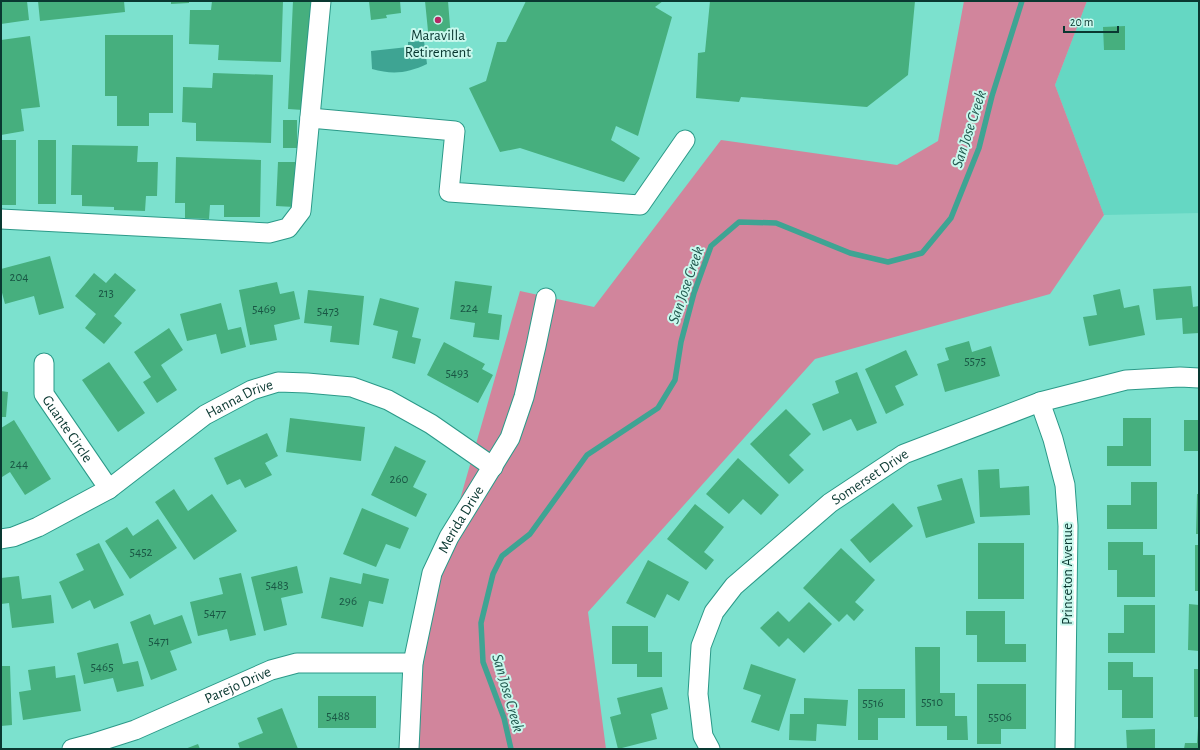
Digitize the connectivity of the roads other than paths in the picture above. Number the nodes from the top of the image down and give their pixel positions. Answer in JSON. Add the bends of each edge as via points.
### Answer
{"nodes":[{"id":1,"x":321,"y":1,"type":"edge"},
{"id":2,"x":310,"y":118,"type":"junction"},
{"id":3,"x":685,"y":140,"type":"dead end"},
{"id":4,"x":1,"y":219,"type":"edge"},
{"id":5,"x":546,"y":298,"type":"dead end"},
{"id":6,"x":44,"y":362,"type":"dead end"},
{"id":7,"x":1199,"y":378,"type":"edge"},
{"id":8,"x":1040,"y":402,"type":"junction"},
{"id":9,"x":493,"y":467,"type":"junction"},
{"id":10,"x":109,"y":489,"type":"junction"},
{"id":11,"x":1,"y":539,"type":"edge"},
{"id":12,"x":413,"y":663,"type":"junction"},
{"id":13,"x":72,"y":749,"type":"edge"},
{"id":14,"x":409,"y":749,"type":"edge"},
{"id":15,"x":710,"y":749,"type":"edge"},
{"id":16,"x":1065,"y":749,"type":"edge"}],
"edges":[{"from":1,"to":2,"type":"street"},
{"from":2,"to":3,"type":"street","via":[[455,130],[449,192],[640,205]]},
{"from":2,"to":4,"type":"street","via":[[301,211],[288,228],[269,233]]},
{"from":5,"to":9,"type":"street","name":"Merida Drive","via":[[524,397],[510,438]]},
{"from":6,"to":10,"type":"street","name":"Guante Circle","via":[[44,394]]},
{"from":7,"to":8,"type":"street","name":"Somerset Drive","via":[[1126,380]]},
{"from":8,"to":15,"type":"street","name":"Somerset Drive","via":[[904,454],[830,503],[734,586],[714,612],[701,646],[698,694],[704,736]]},
{"from":8,"to":16,"type":"street","name":"Princeton Avenue","via":[[1054,439],[1065,485],[1068,526]]},
{"from":9,"to":10,"type":"street","name":"Hanna Drive","via":[[431,424],[388,400],[352,388],[278,382],[252,390],[205,416]]},
{"from":9,"to":12,"type":"street","name":"Merida Drive","via":[[450,537],[432,573]]},
{"from":10,"to":11,"type":"street","name":"Hanna Drive","via":[[38,527]]},
{"from":12,"to":13,"type":"street","name":"Parejo Drive","via":[[297,663],[271,670],[135,730]]},
{"from":12,"to":14,"type":"street","name":"Merida Drive"}]}
